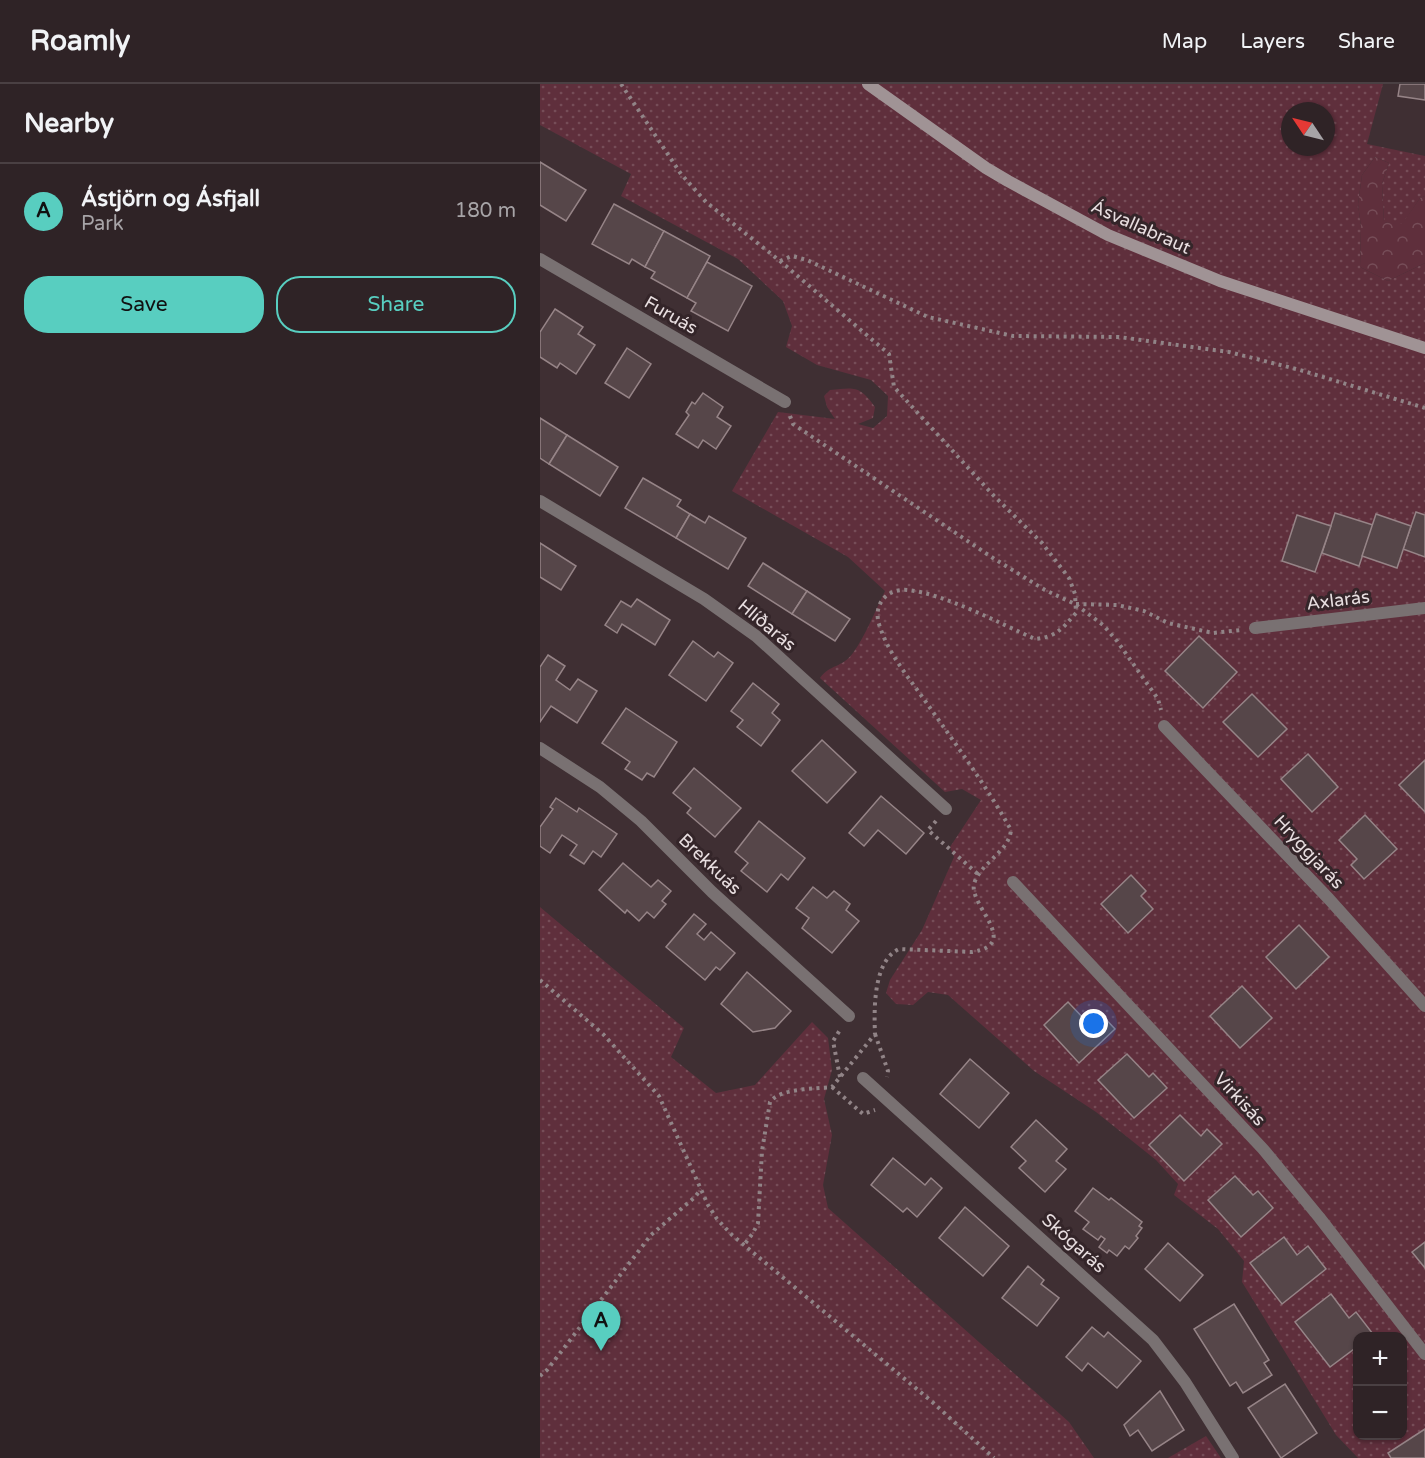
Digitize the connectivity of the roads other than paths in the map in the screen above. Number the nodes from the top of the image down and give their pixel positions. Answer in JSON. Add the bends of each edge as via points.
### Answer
{"nodes":[{"id":1,"x":868,"y":84,"type":"edge"},
{"id":2,"x":540,"y":259,"type":"edge"},
{"id":3,"x":1425,"y":348,"type":"edge"},
{"id":4,"x":785,"y":402,"type":"road end"},
{"id":5,"x":540,"y":501,"type":"edge"},
{"id":6,"x":1425,"y":608,"type":"edge"},
{"id":7,"x":1255,"y":628,"type":"road end"},
{"id":8,"x":1164,"y":726,"type":"road end"},
{"id":9,"x":540,"y":748,"type":"edge"},
{"id":10,"x":946,"y":809,"type":"road end"},
{"id":11,"x":1013,"y":882,"type":"dead end"},
{"id":12,"x":1425,"y":1006,"type":"edge"},
{"id":13,"x":849,"y":1016,"type":"road end"},
{"id":14,"x":863,"y":1078,"type":"dead end"},
{"id":15,"x":1425,"y":1354,"type":"edge"},
{"id":16,"x":1233,"y":1458,"type":"edge"}],
"edges":[{"from":1,"to":3,"type":"main road","name":"Ásvallabraut","via":[[993,172],[1108,235],[1220,281]]},
{"from":2,"to":4,"type":"street","name":"Furuás"},
{"from":5,"to":10,"type":"street","name":"Hlíðarás","via":[[704,599],[756,636]]},
{"from":6,"to":7,"type":"street","name":"Axlarás"},
{"from":8,"to":12,"type":"street","name":"Hryggjarás"},
{"from":9,"to":13,"type":"street","name":"Brekkuás","via":[[600,787],[641,821],[712,892]]},
{"from":11,"to":15,"type":"street","name":"Virkisás","via":[[1263,1149]]},
{"from":14,"to":16,"type":"street","name":"Skógarás","via":[[1153,1340]]}]}
